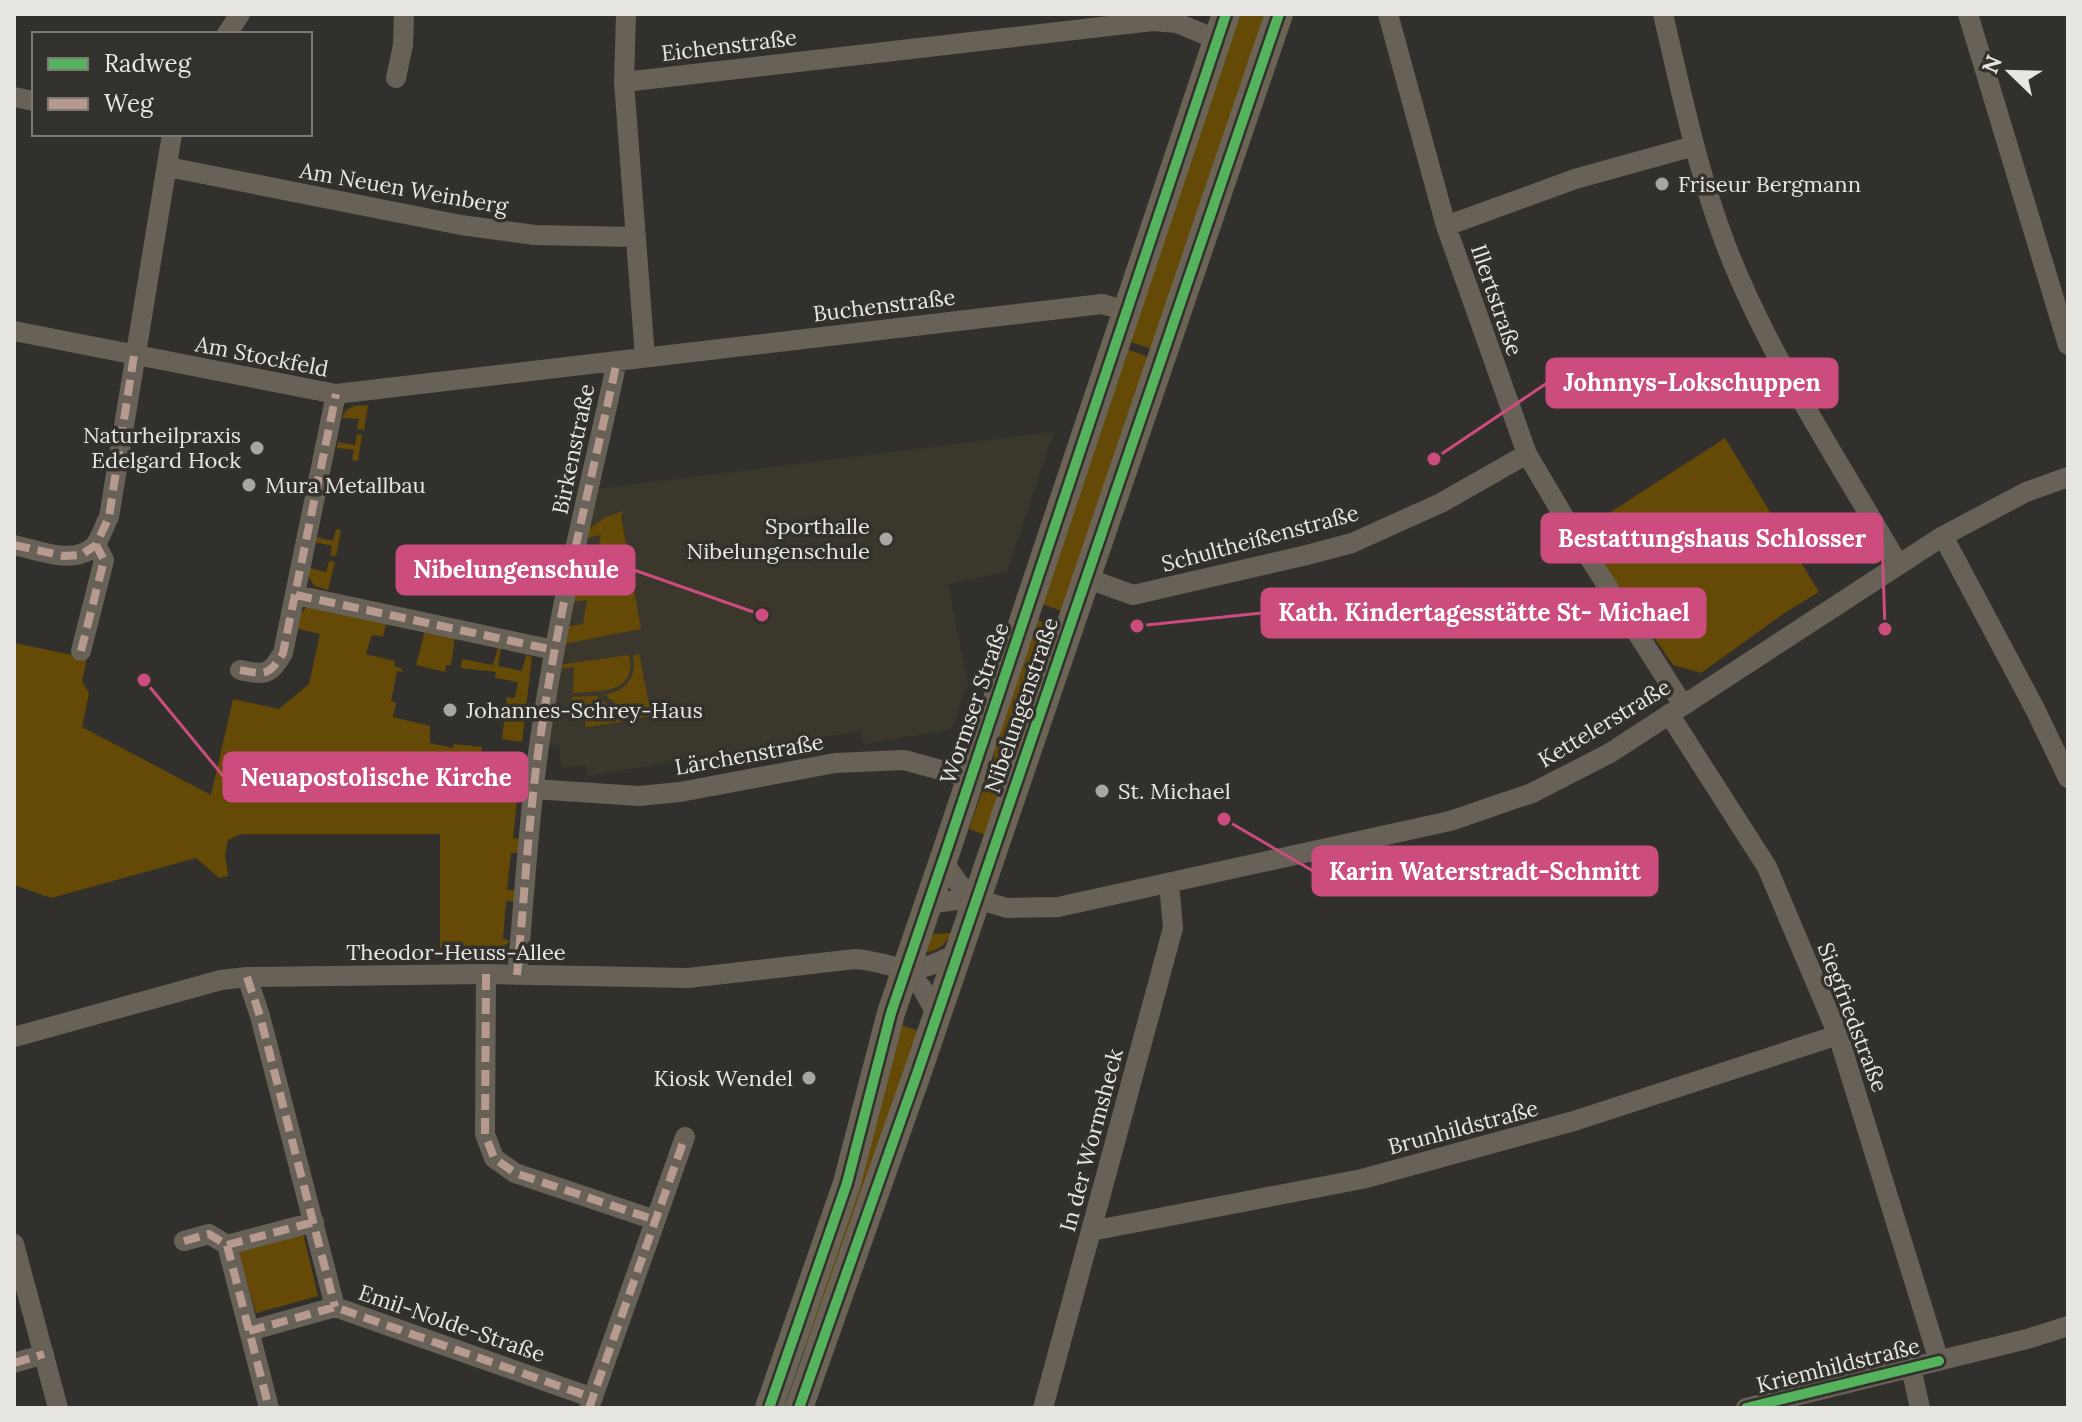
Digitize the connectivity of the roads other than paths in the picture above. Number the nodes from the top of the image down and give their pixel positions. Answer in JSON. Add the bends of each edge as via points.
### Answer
{"nodes":[{"id":1,"x":240,"y":14,"type":"edge"},
{"id":2,"x":404,"y":14,"type":"edge"},
{"id":3,"x":626,"y":14,"type":"edge"},
{"id":4,"x":1279,"y":14,"type":"edge"},
{"id":5,"x":1388,"y":14,"type":"edge"},
{"id":6,"x":1663,"y":14,"type":"edge"},
{"id":7,"x":1968,"y":14,"type":"edge"},
{"id":8,"x":1222,"y":27,"type":"edge"},
{"id":9,"x":228,"y":32,"type":"edge"},
{"id":10,"x":396,"y":78,"type":"dead end"},
{"id":11,"x":624,"y":82,"type":"junction"},
{"id":12,"x":172,"y":136,"type":"edge"},
{"id":13,"x":1694,"y":146,"type":"junction"},
{"id":14,"x":168,"y":167,"type":"junction"},
{"id":15,"x":1446,"y":226,"type":"junction"},
{"id":16,"x":634,"y":237,"type":"junction"},
{"id":17,"x":1127,"y":311,"type":"junction"},
{"id":18,"x":14,"y":331,"type":"edge"},
{"id":19,"x":2068,"y":345,"type":"edge"},
{"id":20,"x":134,"y":355,"type":"junction"},
{"id":21,"x":645,"y":357,"type":"junction"},
{"id":22,"x":617,"y":361,"type":"junction"},
{"id":23,"x":336,"y":394,"type":"junction"},
{"id":24,"x":1527,"y":454,"type":"junction"},
{"id":25,"x":2068,"y":477,"type":"edge"},
{"id":26,"x":1943,"y":536,"type":"junction"},
{"id":27,"x":14,"y":545,"type":"edge"},
{"id":28,"x":96,"y":545,"type":"junction"},
{"id":29,"x":1898,"y":564,"type":"junction"},
{"id":30,"x":1086,"y":578,"type":"junction"},
{"id":31,"x":296,"y":595,"type":"junction"},
{"id":32,"x":554,"y":650,"type":"junction"},
{"id":33,"x":81,"y":651,"type":"dead end"},
{"id":34,"x":240,"y":670,"type":"dead end"},
{"id":35,"x":1676,"y":709,"type":"junction"},
{"id":36,"x":970,"y":778,"type":"junction"},
{"id":37,"x":2068,"y":778,"type":"edge"},
{"id":38,"x":533,"y":789,"type":"junction"},
{"id":39,"x":943,"y":861,"type":"junction"},
{"id":40,"x":1169,"y":883,"type":"junction"},
{"id":41,"x":976,"y":899,"type":"junction"},
{"id":42,"x":927,"y":904,"type":"junction"},
{"id":43,"x":958,"y":953,"type":"junction"},
{"id":44,"x":904,"y":969,"type":"junction"},
{"id":45,"x":486,"y":974,"type":"junction"},
{"id":46,"x":517,"y":975,"type":"junction"},
{"id":47,"x":247,"y":977,"type":"junction"},
{"id":48,"x":937,"y":1015,"type":"junction"},
{"id":49,"x":1838,"y":1035,"type":"junction"},
{"id":50,"x":14,"y":1037,"type":"edge"},
{"id":51,"x":685,"y":1137,"type":"dead end"},
{"id":52,"x":655,"y":1220,"type":"junction"},
{"id":53,"x":314,"y":1222,"type":"junction"},
{"id":54,"x":1091,"y":1231,"type":"junction"},
{"id":55,"x":184,"y":1241,"type":"dead end"},
{"id":56,"x":14,"y":1244,"type":"edge"},
{"id":57,"x":227,"y":1245,"type":"junction"},
{"id":58,"x":335,"y":1307,"type":"junction"},
{"id":59,"x":2068,"y":1326,"type":"edge"},
{"id":60,"x":249,"y":1331,"type":"junction"},
{"id":61,"x":44,"y":1354,"type":"junction"},
{"id":62,"x":1939,"y":1361,"type":"junction"},
{"id":63,"x":14,"y":1363,"type":"edge"},
{"id":64,"x":1911,"y":1368,"type":"junction"},
{"id":65,"x":591,"y":1403,"type":"edge"},
{"id":66,"x":58,"y":1408,"type":"edge"},
{"id":67,"x":269,"y":1408,"type":"edge"},
{"id":68,"x":769,"y":1408,"type":"edge"},
{"id":69,"x":799,"y":1408,"type":"edge"},
{"id":70,"x":1043,"y":1408,"type":"edge"},
{"id":71,"x":1746,"y":1408,"type":"edge"},
{"id":72,"x":1920,"y":1408,"type":"edge"}],
"edges":[{"from":1,"to":9,"type":"street"},
{"from":2,"to":10,"type":"street"},
{"from":3,"to":11,"type":"street"},
{"from":4,"to":30,"type":"street","name":"Nibelungenstraße"},
{"from":5,"to":15,"type":"street","name":"Illertstraße"},
{"from":6,"to":13,"type":"street"},
{"from":7,"to":19,"type":"street"},
{"from":8,"to":11,"type":"street","name":"Eichenstraße","via":[[1153,21]]},
{"from":8,"to":17,"type":"street","name":"Wormser Straße"},
{"from":11,"to":16,"type":"street"},
{"from":12,"to":14,"type":"street"},
{"from":13,"to":15,"type":"street","via":[[1575,179]]},
{"from":13,"to":29,"type":"street","via":[[1725,243],[1767,337]]},
{"from":14,"to":16,"type":"street","name":"Am Neuen Weinberg","via":[[461,225],[535,235]]},
{"from":14,"to":20,"type":"street"},
{"from":15,"to":24,"type":"street","name":"Illertstraße"},
{"from":16,"to":21,"type":"street"},
{"from":17,"to":21,"type":"street","name":"Buchenstraße","via":[[1102,304]]},
{"from":17,"to":36,"type":"street","name":"Wormser Straße"},
{"from":18,"to":20,"type":"street","name":"Am Stockfeld"},
{"from":20,"to":23,"type":"street","name":"Am Stockfeld"},
{"from":20,"to":28,"type":"street","via":[[109,517]]},
{"from":21,"to":22,"type":"street","name":"Am Stockfeld"},
{"from":22,"to":23,"type":"street","name":"Am Stockfeld"},
{"from":22,"to":32,"type":"street","name":"Birkenstraße"},
{"from":23,"to":31,"type":"street"},
{"from":24,"to":30,"type":"street","name":"Schultheißenstraße","via":[[1441,503],[1352,543],[1133,595]]},
{"from":24,"to":35,"type":"street","name":"Illertstraße"},
{"from":25,"to":26,"type":"street","name":"Kettelerstraße","via":[[2026,492]]},
{"from":26,"to":29,"type":"street","name":"Kettelerstraße"},
{"from":26,"to":37,"type":"street"},
{"from":27,"to":28,"type":"street","via":[[64,556],[81,555]]},
{"from":28,"to":33,"type":"street","via":[[104,560]]},
{"from":29,"to":35,"type":"street","name":"Kettelerstraße"},
{"from":30,"to":41,"type":"street","name":"Nibelungenstraße"},
{"from":31,"to":32,"type":"street"},
{"from":31,"to":34,"type":"street","via":[[275,666],[263,674]]},
{"from":32,"to":38,"type":"street","name":"Birkenstraße"},
{"from":35,"to":40,"type":"street","name":"Kettelerstraße","via":[[1610,753],[1505,803],[1450,821]]},
{"from":35,"to":49,"type":"street","name":"Siegfriedstraße","via":[[1767,867]]},
{"from":36,"to":38,"type":"street","name":"Lärchenstraße","via":[[904,760],[835,763],[639,796]]},
{"from":36,"to":39,"type":"street","name":"Wormser Straße"},
{"from":38,"to":46,"type":"street","name":"Birkenstraße"},
{"from":39,"to":41,"type":"street"},
{"from":39,"to":42,"type":"street","name":"Wormser Straße"},
{"from":40,"to":41,"type":"street","name":"Kettelerstraße","via":[[1058,907],[1007,908]]},
{"from":40,"to":54,"type":"street","name":"In der Wormsheck","via":[[1173,928]]},
{"from":41,"to":42,"type":"street","name":"Kettelerstraße"},
{"from":41,"to":43,"type":"street","name":"Nibelungenstraße"},
{"from":42,"to":44,"type":"street","name":"Wormser Straße"},
{"from":43,"to":44,"type":"street","via":[[935,964]]},
{"from":43,"to":48,"type":"street","name":"Nibelungenstraße"},
{"from":44,"to":46,"type":"street","name":"Theodor-Heuss-Allee","via":[[855,959],[688,978]]},
{"from":44,"to":48,"type":"street"},
{"from":44,"to":68,"type":"street","name":"Wormser Straße","via":[[847,1183]]},
{"from":45,"to":46,"type":"street","name":"Theodor-Heuss-Allee"},
{"from":45,"to":47,"type":"street","name":"Theodor-Heuss-Allee"},
{"from":45,"to":52,"type":"street","via":[[485,1134],[494,1158],[515,1173]]},
{"from":47,"to":50,"type":"street","name":"Theodor-Heuss-Allee"},
{"from":47,"to":53,"type":"street"},
{"from":48,"to":69,"type":"street","name":"Nibelungenstraße"},
{"from":49,"to":54,"type":"street","name":"Brunhildstraße","via":[[1574,1121],[1362,1179]]},
{"from":49,"to":62,"type":"street","name":"Siegfriedstraße"},
{"from":51,"to":52,"type":"street"},
{"from":52,"to":65,"type":"street"},
{"from":53,"to":57,"type":"street"},
{"from":53,"to":58,"type":"street"},
{"from":54,"to":70,"type":"street","name":"In der Wormsheck"},
{"from":55,"to":57,"type":"street","via":[[209,1234]]},
{"from":56,"to":61,"type":"street"},
{"from":57,"to":60,"type":"street"},
{"from":58,"to":60,"type":"street","name":"Emil-Nolde-Straße"},
{"from":58,"to":65,"type":"street","name":"Emil-Nolde-Straße"},
{"from":59,"to":62,"type":"street","name":"Kriemhildstraße"},
{"from":60,"to":67,"type":"street"},
{"from":61,"to":63,"type":"street"},
{"from":61,"to":66,"type":"street"},
{"from":62,"to":64,"type":"street","name":"Kriemhildstraße"},
{"from":64,"to":71,"type":"street","name":"Kriemhildstraße"},
{"from":64,"to":72,"type":"street"}]}
